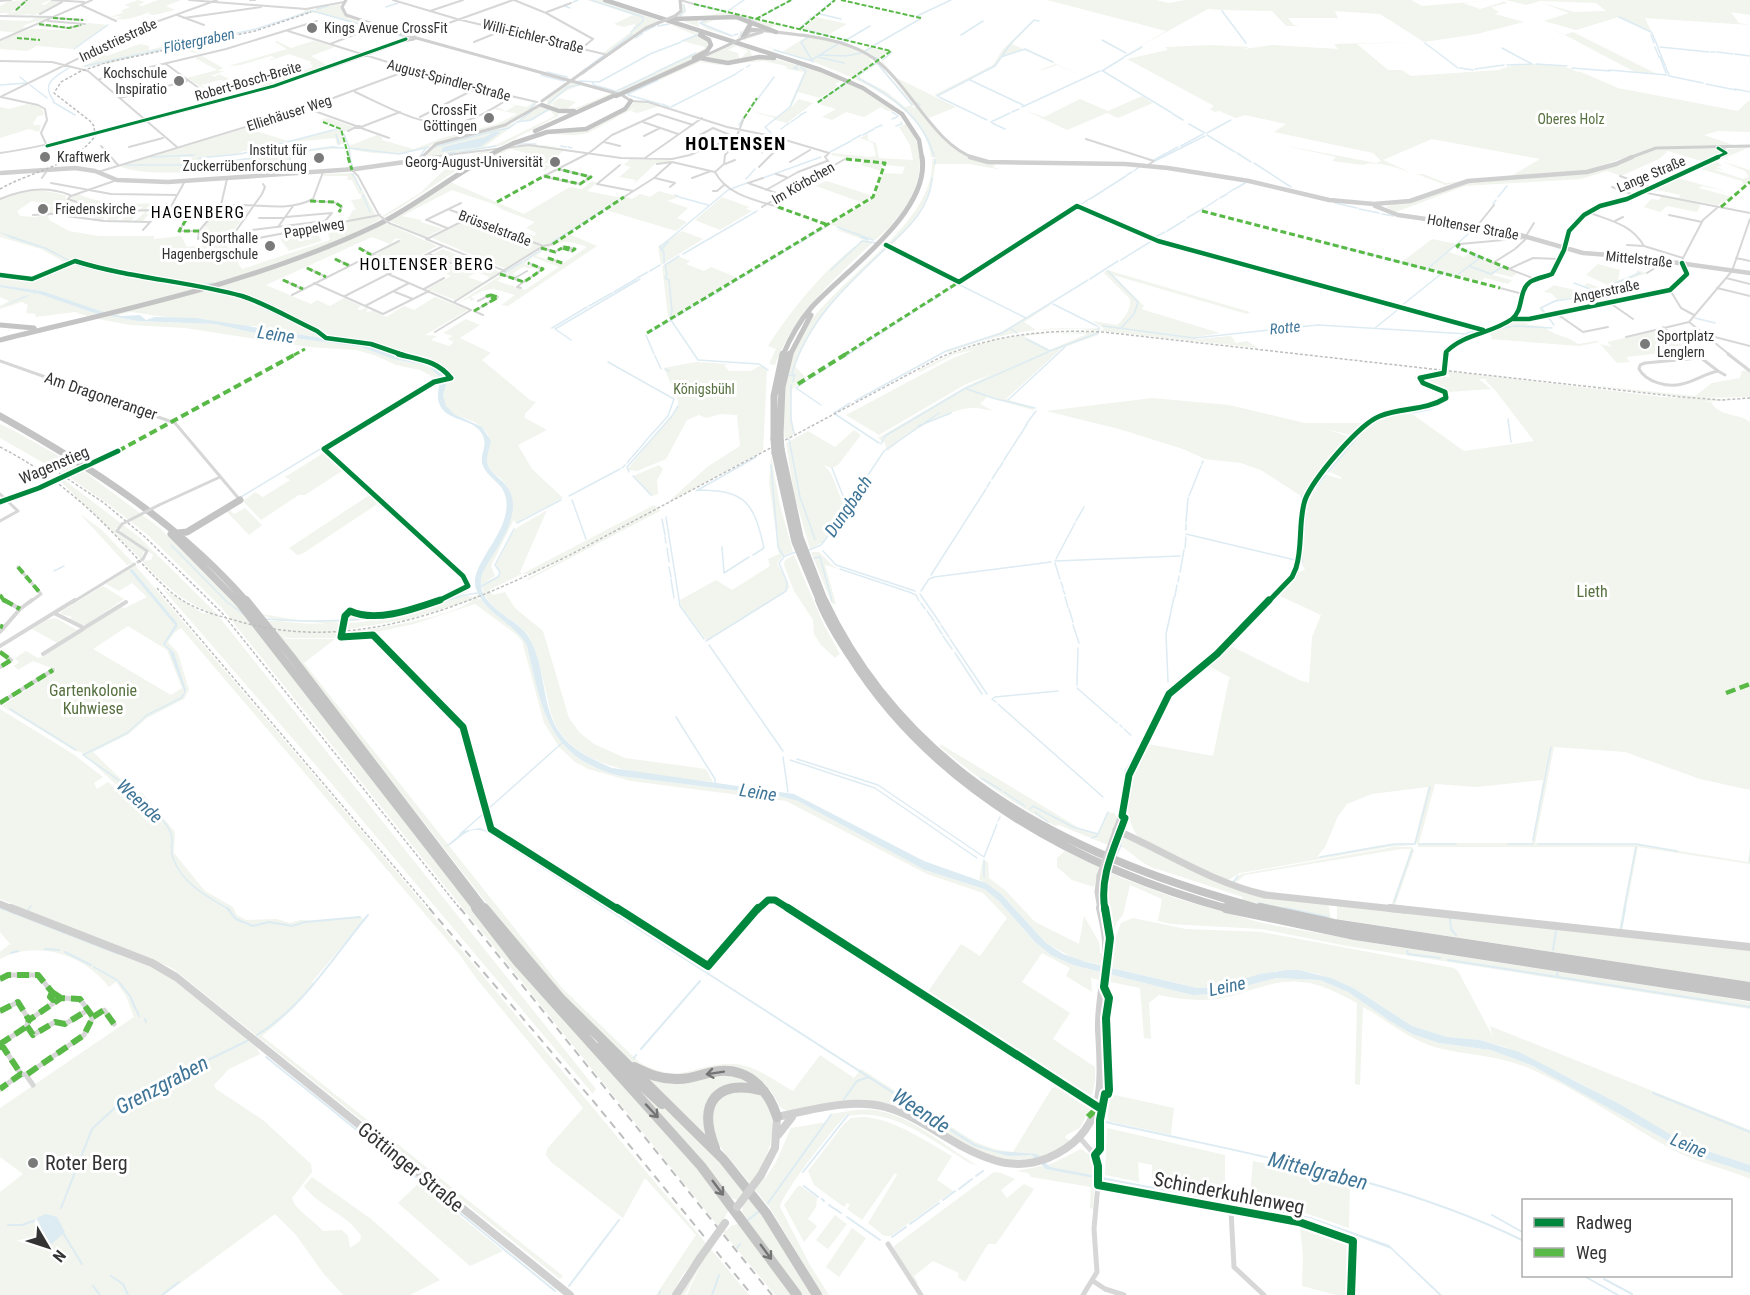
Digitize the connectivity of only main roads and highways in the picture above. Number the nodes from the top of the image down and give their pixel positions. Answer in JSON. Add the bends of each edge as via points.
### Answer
{"nodes":[{"id":1,"x":605,"y":0,"type":"edge"},
{"id":2,"x":611,"y":0,"type":"edge"},
{"id":3,"x":680,"y":0,"type":"edge"},
{"id":4,"x":345,"y":1,"type":"edge"},
{"id":5,"x":635,"y":10,"type":"junction"},
{"id":6,"x":661,"y":16,"type":"junction"},
{"id":7,"x":749,"y":21,"type":"junction"},
{"id":8,"x":679,"y":26,"type":"junction"},
{"id":9,"x":384,"y":28,"type":"junction"},
{"id":10,"x":755,"y":29,"type":"junction"},
{"id":11,"x":774,"y":32,"type":"junction"},
{"id":12,"x":713,"y":33,"type":"junction"},
{"id":13,"x":412,"y":37,"type":"junction"},
{"id":14,"x":420,"y":37,"type":"junction"},
{"id":15,"x":744,"y":37,"type":"junction"},
{"id":16,"x":404,"y":38,"type":"junction"},
{"id":17,"x":748,"y":48,"type":"junction"},
{"id":18,"x":703,"y":57,"type":"junction"},
{"id":19,"x":747,"y":60,"type":"junction"},
{"id":20,"x":784,"y":60,"type":"junction"},
{"id":21,"x":690,"y":63,"type":"junction"},
{"id":22,"x":835,"y":75,"type":"junction"},
{"id":23,"x":850,"y":80,"type":"junction"},
{"id":24,"x":571,"y":81,"type":"junction"},
{"id":25,"x":581,"y":84,"type":"junction"},
{"id":26,"x":565,"y":85,"type":"junction"},
{"id":27,"x":624,"y":92,"type":"junction"},
{"id":28,"x":614,"y":96,"type":"junction"},
{"id":29,"x":631,"y":101,"type":"joint"},
{"id":30,"x":541,"y":103,"type":"junction"},
{"id":31,"x":587,"y":108,"type":"junction"},
{"id":32,"x":557,"y":111,"type":"junction"},
{"id":33,"x":569,"y":118,"type":"junction"},
{"id":34,"x":542,"y":128,"type":"junction"},
{"id":35,"x":568,"y":131,"type":"junction"},
{"id":36,"x":512,"y":143,"type":"junction"},
{"id":37,"x":1750,"y":146,"type":"edge"},
{"id":38,"x":1724,"y":148,"type":"junction"},
{"id":39,"x":496,"y":150,"type":"junction"},
{"id":40,"x":2,"y":172,"type":"edge"},
{"id":41,"x":441,"y":184,"type":"junction"},
{"id":42,"x":422,"y":195,"type":"junction"},
{"id":43,"x":1380,"y":206,"type":"junction"},
{"id":44,"x":1564,"y":248,"type":"junction"},
{"id":45,"x":1750,"y":273,"type":"edge"},
{"id":46,"x":217,"y":285,"type":"junction"},
{"id":47,"x":0,"y":325,"type":"edge"},
{"id":48,"x":56,"y":325,"type":"junction"},
{"id":49,"x":41,"y":327,"type":"junction"},
{"id":50,"x":0,"y":339,"type":"edge"},
{"id":51,"x":0,"y":416,"type":"edge"},
{"id":52,"x":0,"y":421,"type":"edge"},
{"id":53,"x":240,"y":500,"type":"road end"},
{"id":54,"x":178,"y":533,"type":"junction"},
{"id":55,"x":804,"y":559,"type":"junction"},
{"id":56,"x":255,"y":616,"type":"junction"},
{"id":57,"x":1116,"y":830,"type":"junction"},
{"id":58,"x":0,"y":904,"type":"edge"},
{"id":59,"x":1750,"y":947,"type":"edge"},
{"id":60,"x":1750,"y":987,"type":"edge"},
{"id":61,"x":1750,"y":996,"type":"edge"},
{"id":62,"x":573,"y":1023,"type":"junction"},
{"id":63,"x":625,"y":1062,"type":"junction"},
{"id":64,"x":767,"y":1092,"type":"junction"},
{"id":65,"x":794,"y":1116,"type":"junction"},
{"id":66,"x":777,"y":1118,"type":"junction"},
{"id":67,"x":689,"y":1126,"type":"junction"},
{"id":68,"x":777,"y":1139,"type":"junction"},
{"id":69,"x":718,"y":1155,"type":"junction"},
{"id":70,"x":736,"y":1209,"type":"junction"},
{"id":71,"x":570,"y":1295,"type":"edge"},
{"id":72,"x":676,"y":1295,"type":"edge"},
{"id":73,"x":797,"y":1295,"type":"edge"},
{"id":74,"x":817,"y":1295,"type":"edge"}],
"edges":[{"from":1,"to":5,"type":"highway"},
{"from":2,"to":6,"type":"highway"},
{"from":3,"to":24,"type":"main road","bridge":true,"via":[[682,9],[675,16],[644,29]]},
{"from":4,"to":9,"type":"main road","via":[[342,10],[348,17]]},
{"from":5,"to":8,"type":"highway"},
{"from":5,"to":22,"type":"highway"},
{"from":6,"to":10,"type":"highway","via":[[683,20],[732,16],[745,19]]},
{"from":6,"to":12,"type":"highway"},
{"from":7,"to":10,"type":"highway"},
{"from":7,"to":12,"type":"highway","via":[[725,16],[699,21],[700,27]]},
{"from":7,"to":15,"type":"highway"},
{"from":8,"to":17,"type":"highway"},
{"from":8,"to":18,"type":"highway","via":[[710,41]]},
{"from":9,"to":13,"type":"main road"},
{"from":9,"to":16,"type":"main road"},
{"from":10,"to":11,"type":"highway"},
{"from":10,"to":11,"type":"main road"},
{"from":10,"to":15,"type":"main road"},
{"from":11,"to":15,"type":"main road"},
{"from":11,"to":43,"type":"main road","via":[[836,41],[872,57],[952,147],[968,156],[1005,164],[1148,165]]},
{"from":12,"to":23,"type":"highway"},
{"from":13,"to":14,"type":"main road"},
{"from":13,"to":16,"type":"main road"},
{"from":14,"to":16,"type":"main road"},
{"from":14,"to":24,"type":"main road"},
{"from":15,"to":18,"type":"main road","bridge":true},
{"from":17,"to":19,"type":"highway","via":[[754,54]]},
{"from":17,"to":20,"type":"highway"},
{"from":18,"to":19,"type":"highway","via":[[731,63]]},
{"from":18,"to":21,"type":"highway"},
{"from":18,"to":21,"type":"highway"},
{"from":18,"to":27,"type":"highway"},
{"from":19,"to":20,"type":"highway"},
{"from":20,"to":22,"type":"highway"},
{"from":21,"to":27,"type":"highway"},
{"from":22,"to":23,"type":"highway"},
{"from":23,"to":55,"type":"highway","bridge":true,"via":[[901,114],[916,135],[923,154],[922,177],[905,213],[884,239],[814,303],[789,340],[775,383],[781,491]]},
{"from":24,"to":25,"type":"main road"},
{"from":24,"to":26,"type":"main road"},
{"from":25,"to":26,"type":"main road"},
{"from":25,"to":29,"type":"main road"},
{"from":26,"to":30,"type":"main road"},
{"from":27,"to":28,"type":"highway","bridge":true},
{"from":28,"to":31,"type":"highway"},
{"from":28,"to":33,"type":"highway"},
{"from":29,"to":35,"type":"highway","via":[[627,108],[588,128]]},
{"from":30,"to":32,"type":"highway"},
{"from":30,"to":40,"type":"main road","via":[[505,125],[438,144],[423,158],[352,170],[185,181],[117,180],[81,168]]},
{"from":31,"to":32,"type":"highway"},
{"from":31,"to":34,"type":"highway"},
{"from":32,"to":34,"type":"highway","via":[[559,117]]},
{"from":33,"to":35,"type":"highway","via":[[560,125]]},
{"from":33,"to":36,"type":"highway"},
{"from":34,"to":36,"type":"highway"},
{"from":35,"to":36,"type":"highway","via":[[547,132]]},
{"from":36,"to":39,"type":"highway","bridge":true},
{"from":37,"to":38,"type":"main road"},
{"from":38,"to":43,"type":"main road","via":[[1656,148],[1587,172],[1468,181],[1416,199]]},
{"from":38,"to":44,"type":"main road","name":"Lange Straße","via":[[1725,154],[1634,196],[1588,212],[1571,228]]},
{"from":39,"to":41,"type":"highway"},
{"from":39,"to":42,"type":"highway"},
{"from":41,"to":42,"type":"highway"},
{"from":41,"to":46,"type":"highway","via":[[346,240],[281,266]]},
{"from":42,"to":46,"type":"highway","via":[[329,246]]},
{"from":43,"to":44,"type":"main road","name":"Holtenser Straße","via":[[1394,214],[1478,225]]},
{"from":44,"to":45,"type":"main road","name":"Mittelstraße","via":[[1592,254],[1682,260]]},
{"from":44,"to":57,"type":"main road","via":[[1552,274],[1524,288],[1520,309],[1512,319],[1471,334],[1447,349],[1444,373],[1420,379],[1444,390],[1446,399],[1426,409],[1374,418],[1310,490],[1304,501],[1295,573],[1217,654],[1169,694],[1129,775],[1125,806]]},
{"from":46,"to":48,"type":"highway"},
{"from":47,"to":49,"type":"highway"},
{"from":48,"to":49,"type":"highway"},
{"from":48,"to":50,"type":"highway"},
{"from":49,"to":50,"type":"highway"},
{"from":51,"to":54,"type":"highway","via":[[98,472]]},
{"from":52,"to":56,"type":"highway","via":[[89,472],[137,506],[193,554]]},
{"from":53,"to":54,"type":"highway","via":[[187,532]]},
{"from":54,"to":56,"type":"highway","via":[[231,584]]},
{"from":55,"to":60,"type":"highway","via":[[853,654],[877,689],[910,725],[948,761],[993,795],[1098,854],[1193,890],[1298,917]]},
{"from":55,"to":61,"type":"highway","via":[[824,616],[847,658],[903,729],[987,800],[1095,860],[1182,895],[1287,923]]},
{"from":56,"to":62,"type":"highway","via":[[504,945]]},
{"from":56,"to":63,"type":"highway","via":[[534,969]]},
{"from":57,"to":59,"type":"main road","via":[[1217,881],[1258,894]]},
{"from":57,"to":65,"type":"main road","bridge":true,"via":[[1100,876],[1098,898],[1106,939],[1099,1018],[1101,1093],[1093,1120],[1080,1138],[1048,1158],[1011,1163],[977,1155],[886,1107],[854,1104]]},
{"from":58,"to":71,"type":"main road","name":"Göttinger Straße","via":[[176,977]]},
{"from":62,"to":67,"type":"highway"},
{"from":62,"to":70,"type":"highway","one_way":true},
{"from":64,"to":63,"type":"highway","one_way":true,"via":[[739,1072],[663,1079]]},
{"from":63,"to":67,"type":"highway"},
{"from":64,"to":66,"type":"highway"},
{"from":64,"to":69,"type":"highway","via":[[747,1085],[733,1086],[714,1100],[707,1122]]},
{"from":65,"to":66,"type":"main road"},
{"from":65,"to":68,"type":"main road"},
{"from":66,"to":68,"type":"main road"},
{"from":67,"to":69,"type":"highway"},
{"from":68,"to":70,"type":"main road","bridge":true,"via":[[771,1160]]},
{"from":69,"to":74,"type":"highway","via":[[762,1207]]},
{"from":70,"to":72,"type":"main road","bridge":true},
{"from":70,"to":73,"type":"highway","one_way":true}]}
